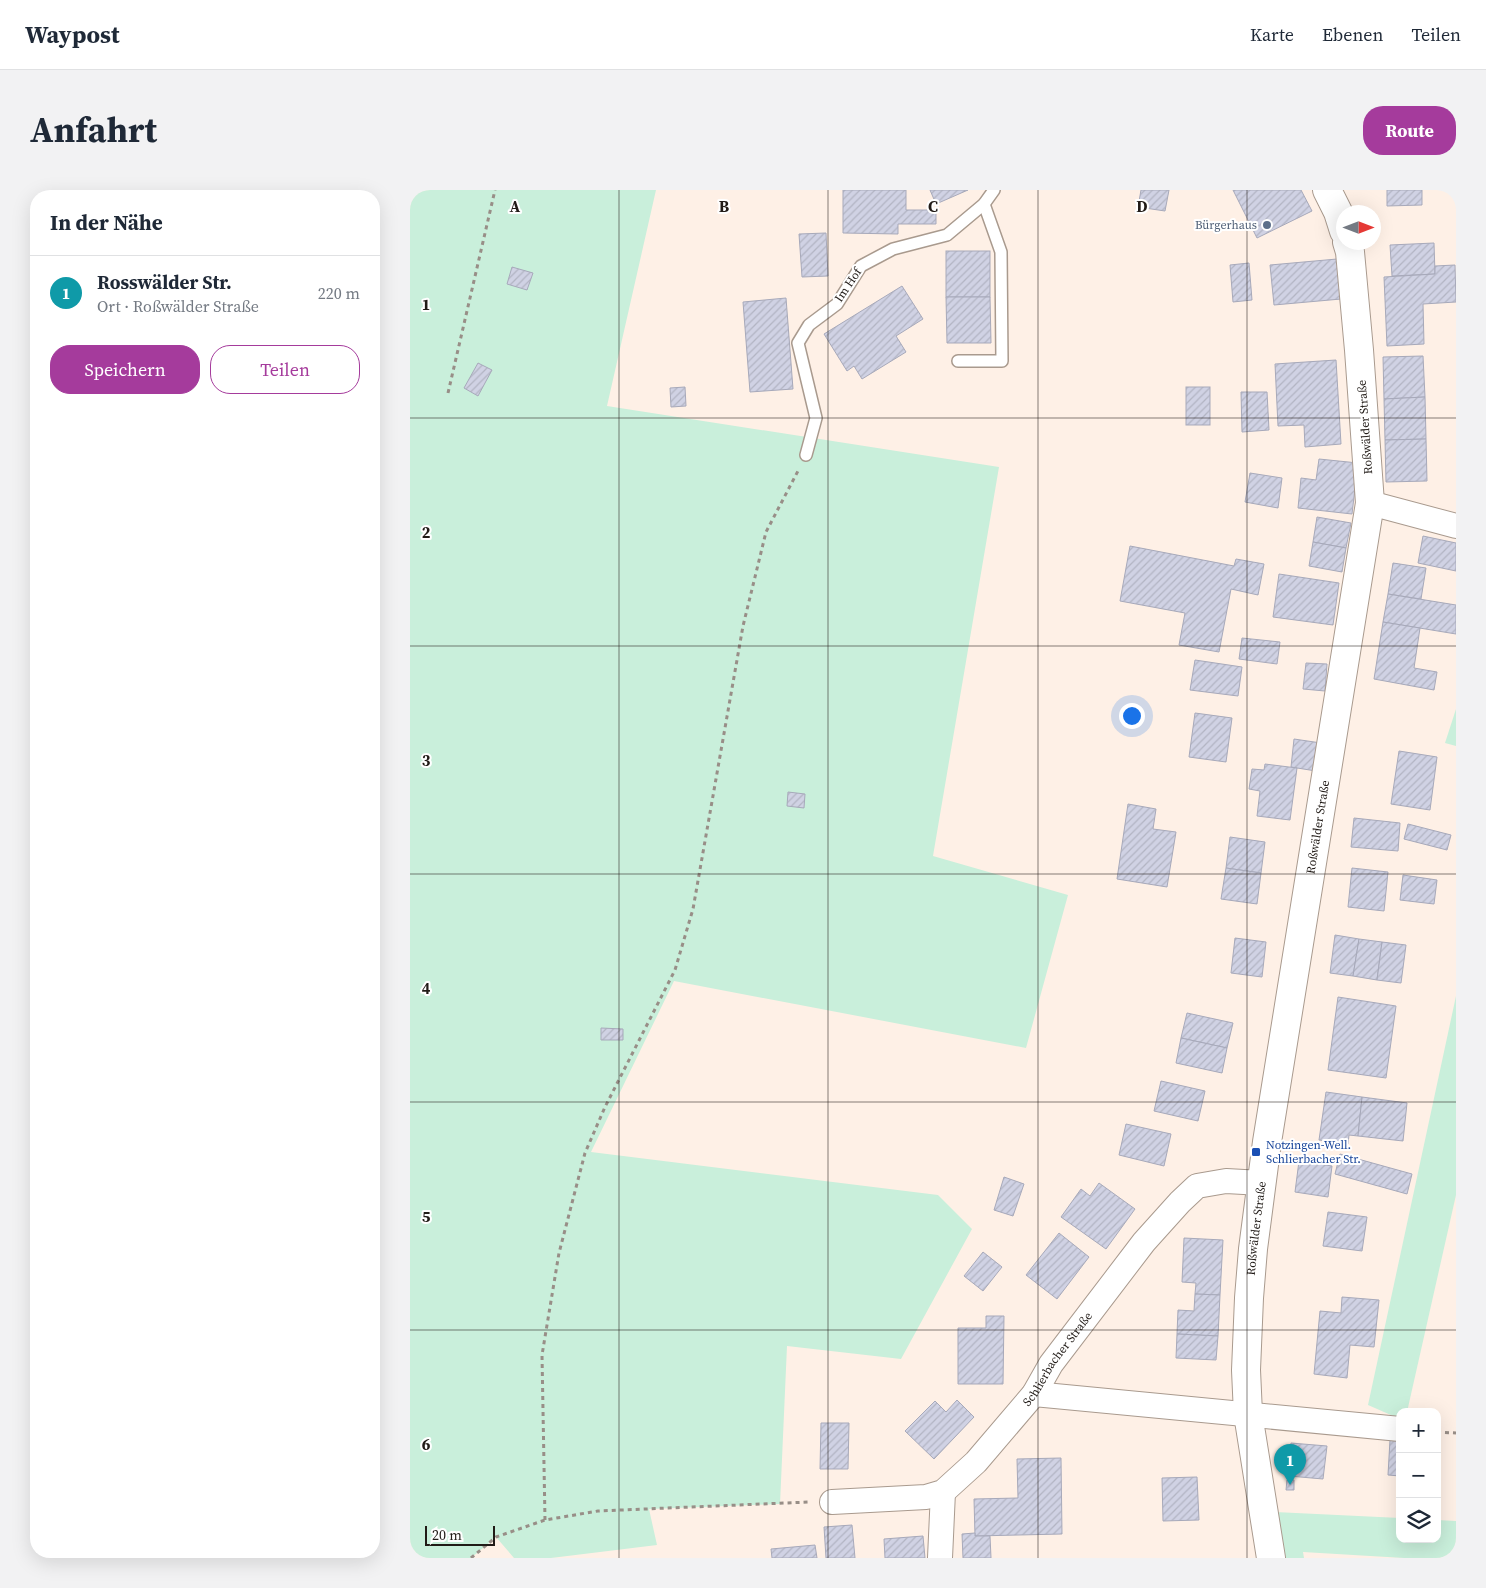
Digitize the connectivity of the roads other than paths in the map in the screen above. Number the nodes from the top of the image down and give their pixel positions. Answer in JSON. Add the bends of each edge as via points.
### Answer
{"nodes":[{"id":1,"x":994,"y":190,"type":"edge"},
{"id":2,"x":1327,"y":190,"type":"edge"},
{"id":3,"x":984,"y":204,"type":"junction"},
{"id":4,"x":1336,"y":208,"type":"edge"},
{"id":5,"x":1346,"y":250,"type":"edge"},
{"id":6,"x":958,"y":361,"type":"dead end"},
{"id":7,"x":806,"y":455,"type":"road end"},
{"id":8,"x":1370,"y":504,"type":"junction"},
{"id":9,"x":1456,"y":526,"type":"edge"},
{"id":10,"x":1262,"y":1183,"type":"junction"},
{"id":11,"x":1034,"y":1394,"type":"junction"},
{"id":12,"x":1248,"y":1414,"type":"junction"},
{"id":13,"x":1396,"y":1429,"type":"edge"},
{"id":14,"x":943,"y":1492,"type":"junction"},
{"id":15,"x":832,"y":1502,"type":"road end"},
{"id":16,"x":940,"y":1558,"type":"edge"},
{"id":17,"x":1271,"y":1558,"type":"edge"}],
"edges":[{"from":1,"to":3,"type":"lane","name":"Im Hof"},
{"from":2,"to":4,"type":"street","name":"Roßwälder Straße"},
{"from":3,"to":6,"type":"lane","via":[[1001,252],[1002,361]]},
{"from":3,"to":7,"type":"lane","name":"Im Hof","via":[[947,235],[893,249],[861,266],[837,304],[809,325],[798,343],[816,418]]},
{"from":5,"to":8,"type":"street","name":"Roßwälder Straße","via":[[1359,350]]},
{"from":8,"to":9,"type":"street"},
{"from":8,"to":10,"type":"street","name":"Roßwälder Straße"},
{"from":10,"to":11,"type":"street","name":"Schlierbacher Straße","via":[[1226,1181],[1197,1186],[1144,1242],[1051,1364]]},
{"from":10,"to":12,"type":"street","name":"Roßwälder Straße","via":[[1249,1298]]},
{"from":11,"to":12,"type":"street"},
{"from":11,"to":14,"type":"street","name":"Schlierbacher Straße","via":[[976,1462]]},
{"from":12,"to":13,"type":"street"},
{"from":12,"to":17,"type":"street","name":"Roßwälder Straße"},
{"from":14,"to":15,"type":"street","name":"Schlierbacher Straße","via":[[926,1497]]},
{"from":14,"to":16,"type":"street"}]}
